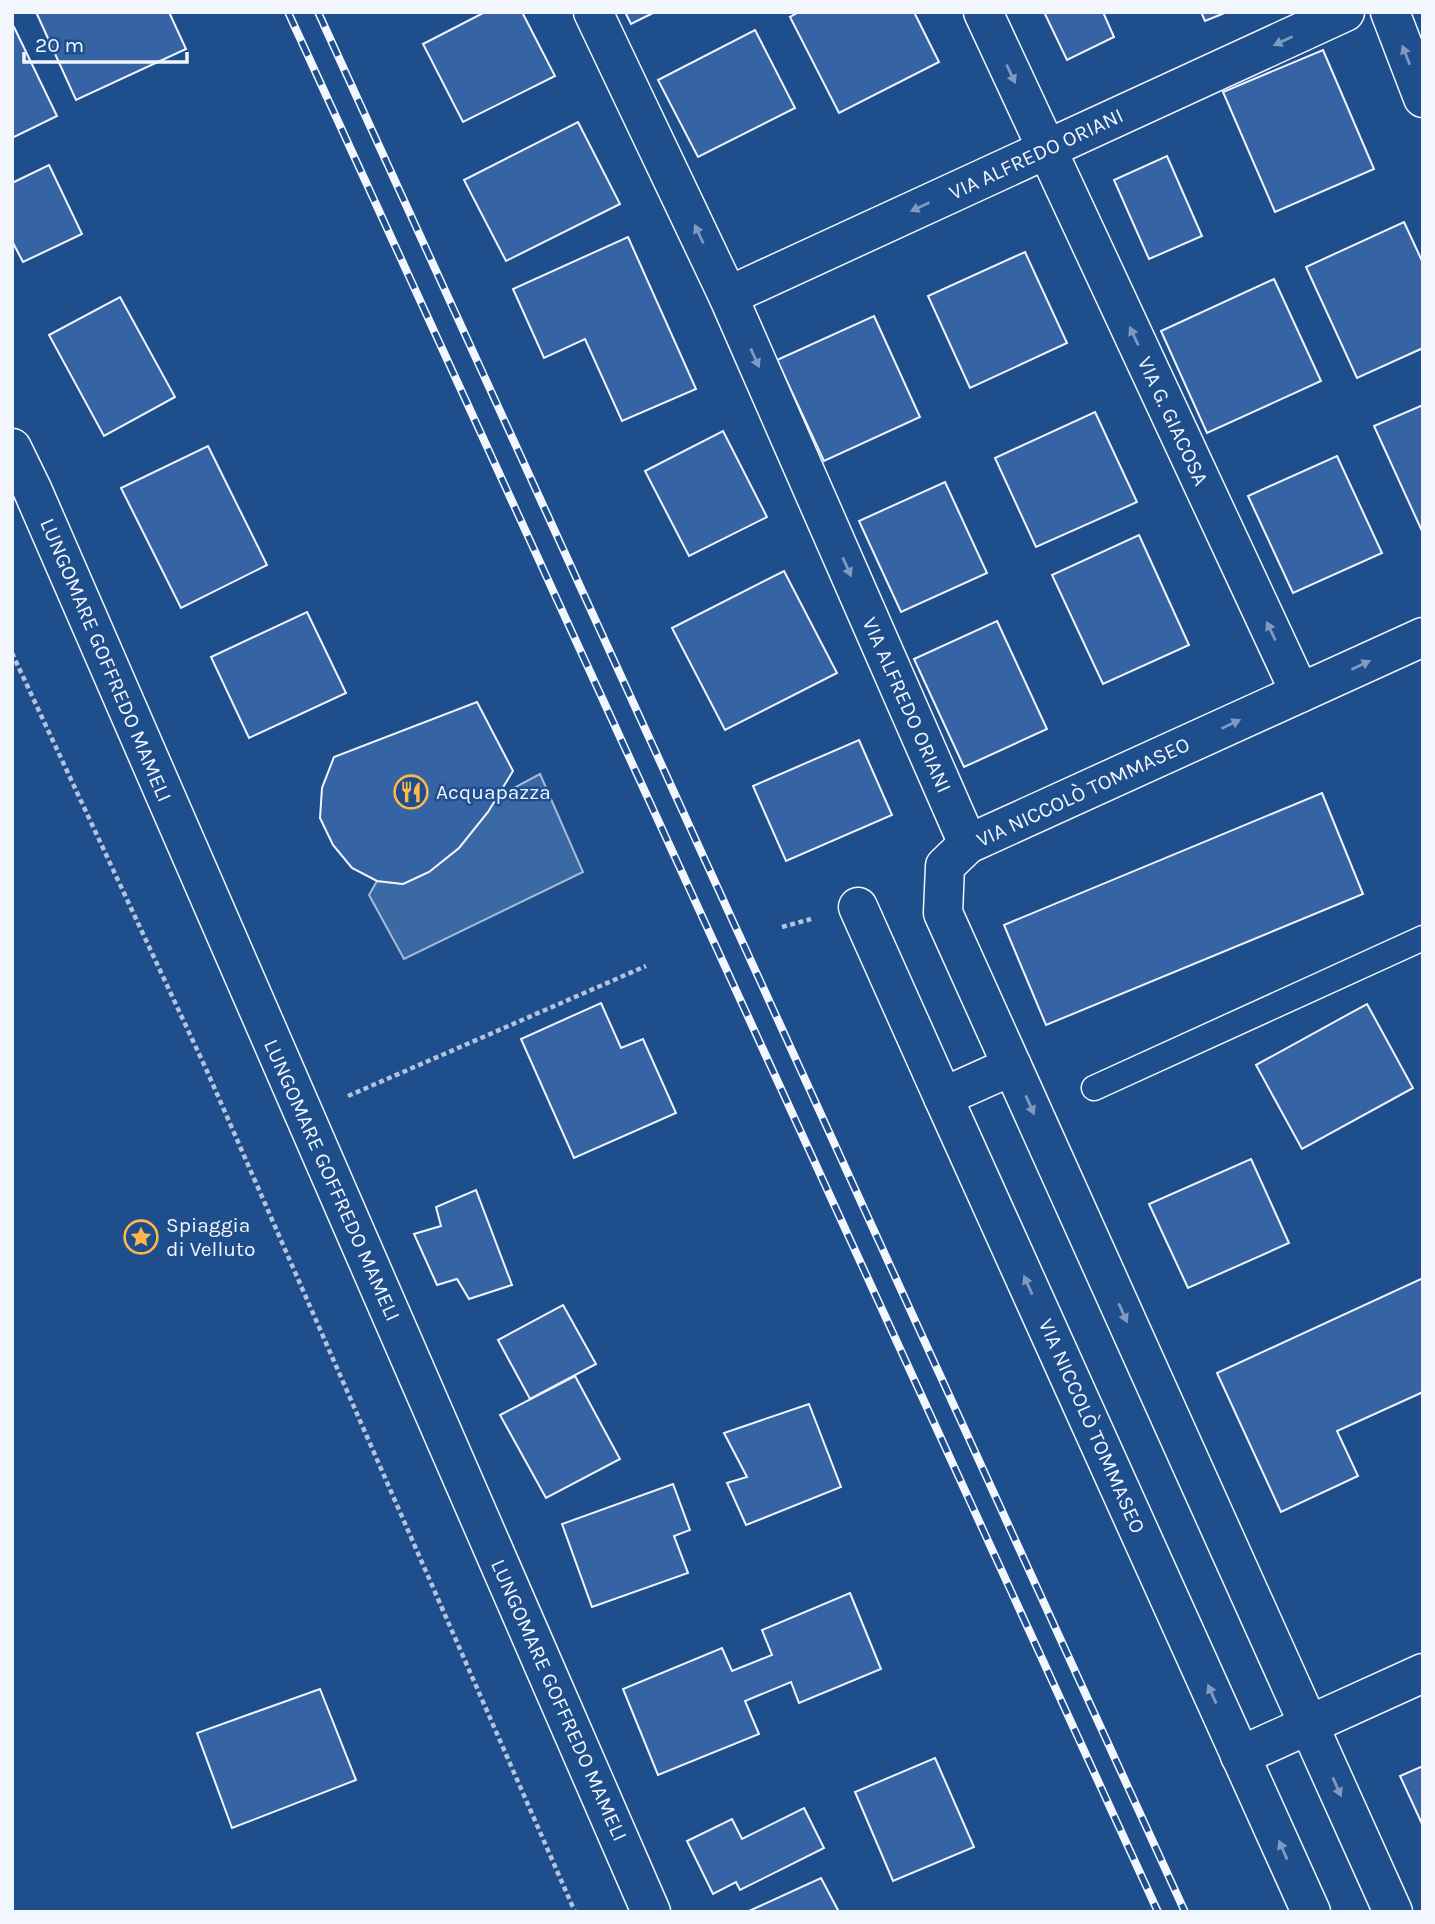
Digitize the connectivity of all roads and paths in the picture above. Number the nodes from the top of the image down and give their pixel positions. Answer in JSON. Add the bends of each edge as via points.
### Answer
{"nodes":[{"id":1,"x":593,"y":12,"type":"edge"},
{"id":2,"x":982,"y":12,"type":"edge"},
{"id":3,"x":1345,"y":12,"type":"edge"},
{"id":4,"x":1390,"y":12,"type":"edge"},
{"id":5,"x":1423,"y":98,"type":"edge"},
{"id":6,"x":1047,"y":149,"type":"junction"},
{"id":7,"x":728,"y":296,"type":"junction"},
{"id":8,"x":12,"y":448,"type":"edge"},
{"id":9,"x":1423,"y":637,"type":"edge"},
{"id":10,"x":12,"y":653,"type":"edge"},
{"id":11,"x":1300,"y":693,"type":"junction"},
{"id":12,"x":968,"y":844,"type":"junction"},
{"id":13,"x":858,"y":906,"type":"dead end"},
{"id":14,"x":1423,"y":938,"type":"edge"},
{"id":15,"x":646,"y":966,"type":"dead end"},
{"id":16,"x":1012,"y":1066,"type":"junction"},
{"id":17,"x":1094,"y":1088,"type":"dead end"},
{"id":18,"x":943,"y":1097,"type":"junction"},
{"id":19,"x":304,"y":1115,"type":"junction"},
{"id":20,"x":1423,"y":1673,"type":"edge"},
{"id":21,"x":1309,"y":1725,"type":"junction"},
{"id":22,"x":1240,"y":1756,"type":"junction"},
{"id":23,"x":575,"y":1912,"type":"edge"},
{"id":24,"x":651,"y":1912,"type":"edge"},
{"id":25,"x":1311,"y":1912,"type":"edge"},
{"id":26,"x":1393,"y":1912,"type":"edge"}],
"edges":[{"from":7,"to":1,"type":"street","name":"VIA ALFREDO ORIANI","one_way":true},
{"from":2,"to":6,"type":"street","name":"VIA G. GIACOSA","one_way":true},
{"from":3,"to":6,"type":"street","name":"VIA ALFREDO ORIANI","one_way":true},
{"from":5,"to":4,"type":"street","one_way":true},
{"from":6,"to":7,"type":"street","name":"VIA ALFREDO ORIANI","one_way":true},
{"from":11,"to":6,"type":"street","name":"VIA G. GIACOSA","one_way":true},
{"from":7,"to":12,"type":"street","name":"VIA ALFREDO ORIANI","one_way":true},
{"from":8,"to":19,"type":"street","name":"LUNGOMARE GOFFREDO MAMELI"},
{"from":11,"to":9,"type":"street","name":"VIA NICCOLÒ TOMMASEO","one_way":true},
{"from":10,"to":23,"type":"path","via":[[207,1071]]},
{"from":12,"to":11,"type":"street","name":"VIA NICCOLÒ TOMMASEO","one_way":true},
{"from":12,"to":16,"type":"street","name":"VIA NICCOLÒ TOMMASEO","via":[[945,866],[943,913]]},
{"from":13,"to":18,"type":"street","name":"VIA NICCOLÒ TOMMASEO"},
{"from":14,"to":17,"type":"lane"},
{"from":15,"to":19,"type":"path"},
{"from":16,"to":18,"type":"street"},
{"from":16,"to":21,"type":"street","name":"VIA NICCOLÒ TOMMASEO","one_way":true},
{"from":22,"to":18,"type":"street","name":"VIA NICCOLÒ TOMMASEO","one_way":true},
{"from":19,"to":24,"type":"street","name":"LUNGOMARE GOFFREDO MAMELI"},
{"from":20,"to":21,"type":"street"},
{"from":21,"to":22,"type":"street"},
{"from":21,"to":26,"type":"street","name":"VIA NICCOLÒ TOMMASEO","one_way":true},
{"from":25,"to":22,"type":"street","name":"VIA NICCOLÒ TOMMASEO","one_way":true}]}
